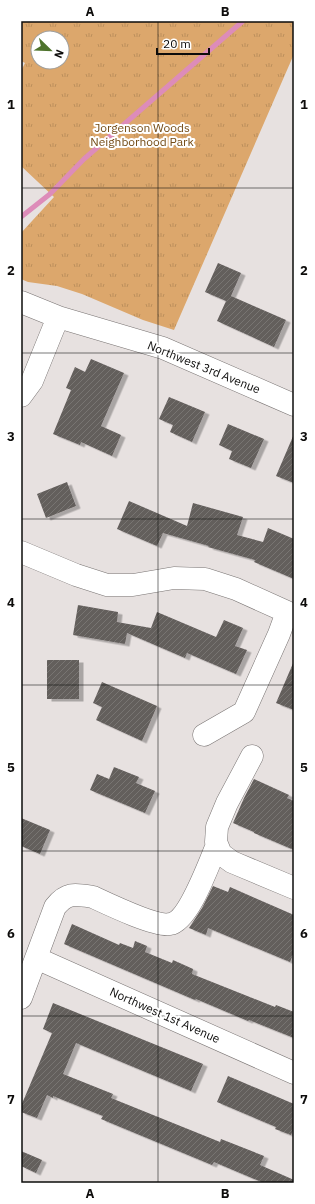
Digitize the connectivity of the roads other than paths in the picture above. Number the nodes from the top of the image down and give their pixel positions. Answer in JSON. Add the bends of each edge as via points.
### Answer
{"nodes":[{"id":1,"x":21,"y":302,"type":"edge"},
{"id":2,"x":58,"y":317,"type":"junction"},
{"id":3,"x":21,"y":396,"type":"edge"},
{"id":4,"x":294,"y":405,"type":"edge"},
{"id":5,"x":21,"y":552,"type":"edge"},
{"id":6,"x":204,"y":734,"type":"dead end"},
{"id":7,"x":252,"y":756,"type":"dead end"},
{"id":8,"x":217,"y":845,"type":"junction"},
{"id":9,"x":294,"y":888,"type":"edge"},
{"id":10,"x":36,"y":958,"type":"junction"},
{"id":11,"x":21,"y":998,"type":"edge"},
{"id":12,"x":294,"y":1073,"type":"edge"}],
"edges":[{"from":1,"to":2,"type":"street","name":"Northwest 3rd Avenue"},
{"from":2,"to":3,"type":"street","via":[[32,381]]},
{"from":2,"to":4,"type":"street","name":"Northwest 3rd Avenue","via":[[163,348]]},
{"from":5,"to":6,"type":"street","via":[[107,585],[133,585],[174,578],[205,579],[236,589],[287,612],[244,712]]},
{"from":7,"to":8,"type":"street","via":[[217,827]]},
{"from":8,"to":9,"type":"street","via":[[221,854],[232,862]]},
{"from":8,"to":10,"type":"street","via":[[189,908],[174,923],[156,923],[93,897],[69,895],[54,907]]},
{"from":10,"to":11,"type":"street"},
{"from":10,"to":12,"type":"street","name":"Northwest 1st Avenue"}]}
